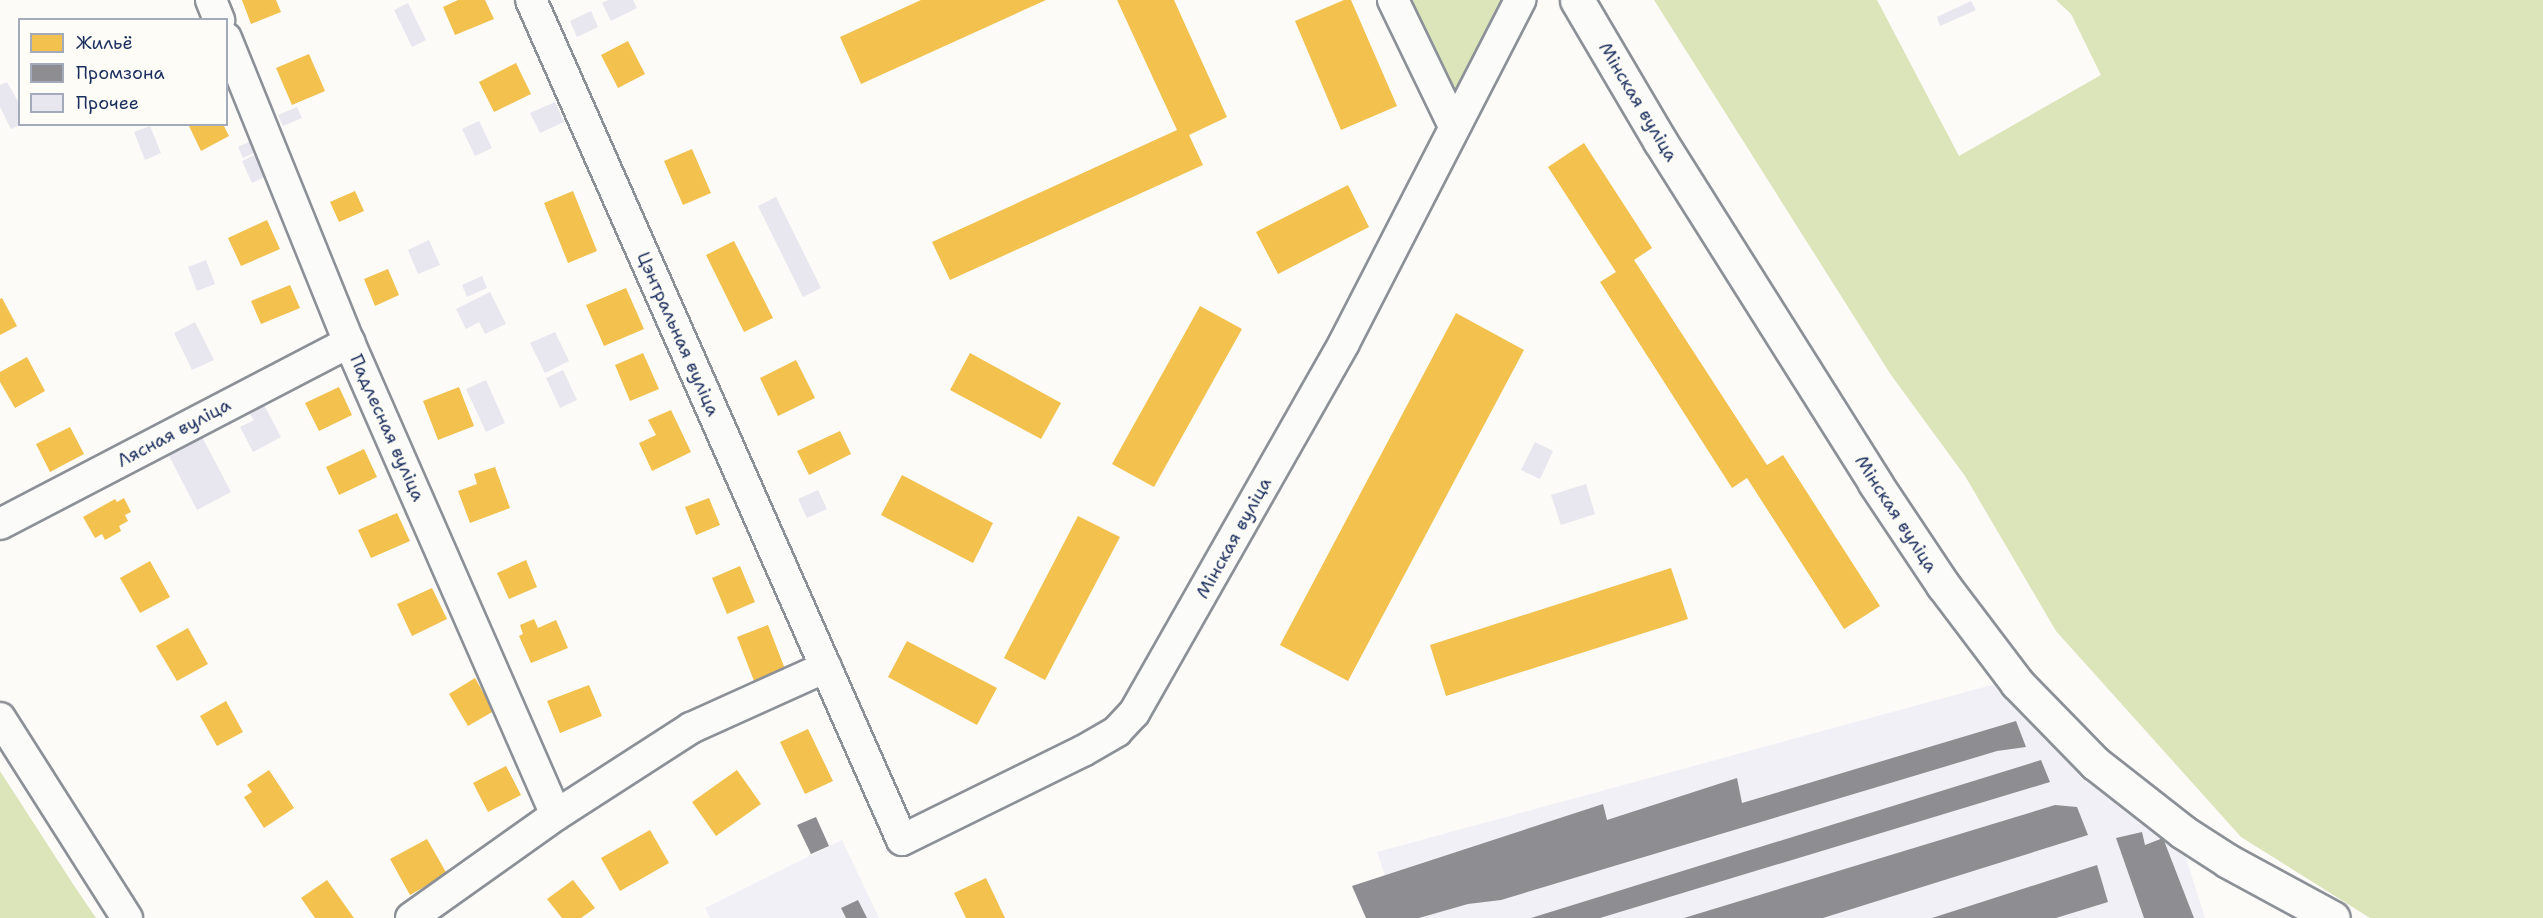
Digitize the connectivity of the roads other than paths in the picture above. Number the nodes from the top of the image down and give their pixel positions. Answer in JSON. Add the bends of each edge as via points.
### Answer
{"nodes":[{"id":1,"x":211,"y":0,"type":"edge"},
{"id":2,"x":531,"y":0,"type":"edge"},
{"id":3,"x":1393,"y":0,"type":"edge"},
{"id":4,"x":1520,"y":0,"type":"edge"},
{"id":5,"x":1577,"y":0,"type":"edge"},
{"id":6,"x":218,"y":18,"type":"edge"},
{"id":7,"x":228,"y":43,"type":"edge"},
{"id":8,"x":1454,"y":126,"type":"junction"},
{"id":9,"x":349,"y":342,"type":"junction"},
{"id":10,"x":0,"y":524,"type":"edge"},
{"id":11,"x":826,"y":668,"type":"junction"},
{"id":12,"x":0,"y":718,"type":"edge"},
{"id":13,"x":556,"y":814,"type":"junction"},
{"id":14,"x":902,"y":840,"type":"joint"},
{"id":15,"x":127,"y":918,"type":"edge"},
{"id":16,"x":411,"y":918,"type":"edge"},
{"id":17,"x":2333,"y":918,"type":"edge"}],
"edges":[{"from":1,"to":6,"type":"street"},
{"from":2,"to":11,"type":"street","name":"Цэнтральная вуліца"},
{"from":3,"to":8,"type":"street"},
{"from":4,"to":8,"type":"street","name":"Мінская вуліца"},
{"from":5,"to":17,"type":"main road","name":"Мінская вуліца","via":[[1660,141],[1875,483],[1943,585],[2017,683],[2095,763],[2183,832]]},
{"from":7,"to":9,"type":"street","name":"Падлесная вуліца"},
{"from":8,"to":14,"type":"street","name":"Мінская вуліца","via":[[1344,343],[1127,722],[1083,751]]},
{"from":9,"to":10,"type":"street","name":"Лясная вуліца"},
{"from":9,"to":13,"type":"street","name":"Падлесная вуліца"},
{"from":11,"to":13,"type":"street","via":[[691,728]]},
{"from":11,"to":14,"type":"street","name":"Цэнтральная вуліца"},
{"from":12,"to":15,"type":"street"},
{"from":13,"to":16,"type":"street"}]}
